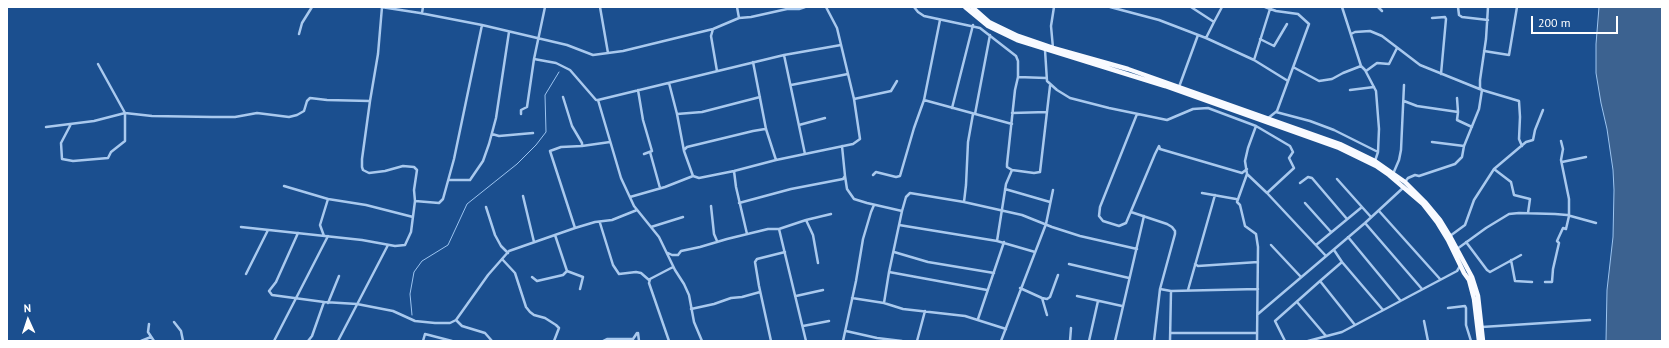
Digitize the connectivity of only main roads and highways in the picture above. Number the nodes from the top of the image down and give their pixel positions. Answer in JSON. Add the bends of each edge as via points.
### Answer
{"nodes":[{"id":1,"x":965,"y":7,"type":"edge"},
{"id":2,"x":972,"y":7,"type":"edge"},
{"id":3,"x":1046,"y":47,"type":"junction"},
{"id":4,"x":1251,"y":116,"type":"junction"},
{"id":5,"x":1404,"y":185,"type":"junction"},
{"id":6,"x":1479,"y":341,"type":"edge"},
{"id":7,"x":1483,"y":341,"type":"edge"}],
"edges":[{"from":1,"to":3,"type":"highway","via":[[980,21],[996,30]]},
{"from":2,"to":3,"type":"highway","via":[[996,26]]},
{"from":3,"to":4,"type":"highway"},
{"from":3,"to":4,"type":"highway","via":[[1128,69]]},
{"from":4,"to":5,"type":"highway","via":[[1353,154]]},
{"from":4,"to":5,"type":"highway","via":[[1340,144],[1374,161]]},
{"from":5,"to":6,"type":"highway","via":[[1437,222],[1469,280]]},
{"from":5,"to":7,"type":"highway","via":[[1425,202],[1440,220],[1472,277],[1478,296]]}]}
